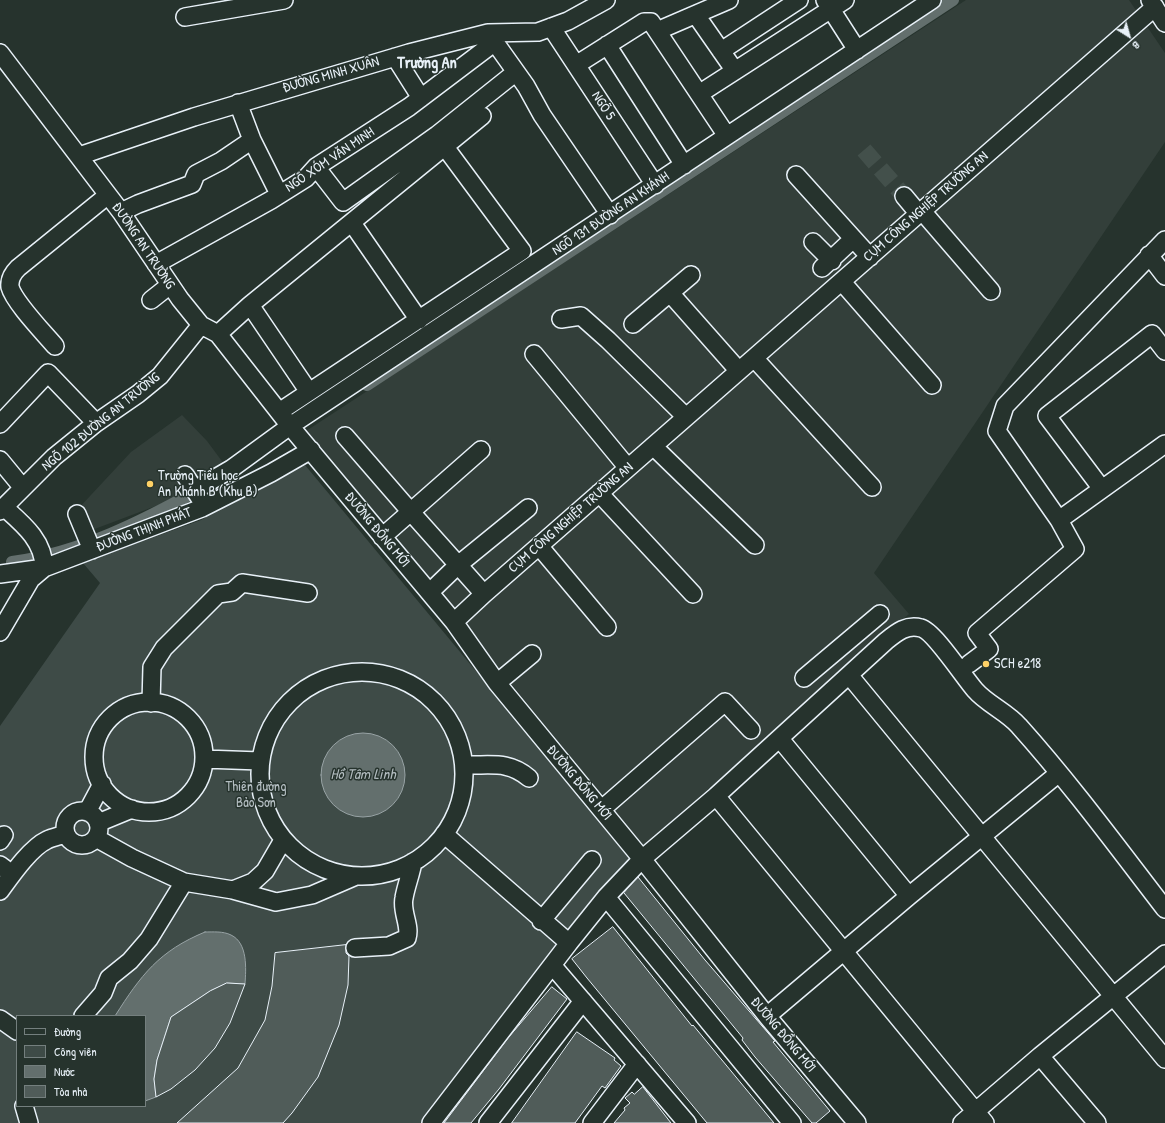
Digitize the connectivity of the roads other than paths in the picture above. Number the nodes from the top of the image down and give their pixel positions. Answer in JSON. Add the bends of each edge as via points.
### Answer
{"nodes":[{"id":1,"x":284,"y":0,"type":"edge"},
{"id":2,"x":606,"y":0,"type":"edge"},
{"id":3,"x":729,"y":0,"type":"edge"},
{"id":4,"x":799,"y":0,"type":"edge"},
{"id":5,"x":845,"y":0,"type":"edge"},
{"id":6,"x":932,"y":0,"type":"edge"},
{"id":7,"x":1152,"y":4,"type":"edge"},
{"id":8,"x":828,"y":5,"type":"edge"},
{"id":9,"x":696,"y":14,"type":"junction"},
{"id":10,"x":185,"y":17,"type":"dead end"},
{"id":11,"x":1165,"y":23,"type":"edge"},
{"id":12,"x":552,"y":27,"type":"junction"},
{"id":13,"x":657,"y":31,"type":"junction"},
{"id":14,"x":492,"y":38,"type":"junction"},
{"id":15,"x":607,"y":45,"type":"junction"},
{"id":16,"x":857,"y":50,"type":"junction"},
{"id":17,"x":721,"y":51,"type":"junction"},
{"id":18,"x":1,"y":55,"type":"edge"},
{"id":19,"x":395,"y":57,"type":"junction"},
{"id":20,"x":576,"y":65,"type":"junction"},
{"id":21,"x":735,"y":71,"type":"junction"},
{"id":22,"x":516,"y":72,"type":"junction"},
{"id":23,"x":699,"y":94,"type":"junction"},
{"id":24,"x":421,"y":98,"type":"junction"},
{"id":25,"x":238,"y":103,"type":"junction"},
{"id":26,"x":482,"y":116,"type":"dead end"},
{"id":27,"x":727,"y":136,"type":"junction"},
{"id":28,"x":252,"y":140,"type":"junction"},
{"id":29,"x":445,"y":147,"type":"junction"},
{"id":30,"x":79,"y":156,"type":"junction"},
{"id":31,"x":684,"y":165,"type":"junction"},
{"id":32,"x":316,"y":167,"type":"junction"},
{"id":33,"x":796,"y":175,"type":"dead end"},
{"id":34,"x":655,"y":185,"type":"junction"},
{"id":35,"x":279,"y":194,"type":"junction"},
{"id":36,"x":108,"y":195,"type":"junction"},
{"id":37,"x":904,"y":196,"type":"tunnel mouth"},
{"id":38,"x":121,"y":212,"type":"junction"},
{"id":39,"x":921,"y":212,"type":"junction"},
{"id":40,"x":610,"y":215,"type":"junction"},
{"id":41,"x":352,"y":223,"type":"junction"},
{"id":42,"x":853,"y":239,"type":"junction"},
{"id":43,"x":1165,"y":240,"type":"edge"},
{"id":44,"x":813,"y":242,"type":"dead end"},
{"id":45,"x":1149,"y":255,"type":"junction"},
{"id":46,"x":870,"y":257,"type":"junction"},
{"id":47,"x":156,"y":264,"type":"junction"},
{"id":48,"x":691,"y":275,"type":"dead end"},
{"id":49,"x":1165,"y":276,"type":"edge"},
{"id":50,"x":842,"y":282,"type":"junction"},
{"id":51,"x":170,"y":285,"type":"junction"},
{"id":52,"x":991,"y":291,"type":"dead end"},
{"id":53,"x":670,"y":293,"type":"junction"},
{"id":54,"x":151,"y":300,"type":"dead end"},
{"id":55,"x":250,"y":305,"type":"junction"},
{"id":56,"x":561,"y":319,"type":"dead end"},
{"id":57,"x":419,"y":320,"type":"junction"},
{"id":58,"x":633,"y":324,"type":"dead end"},
{"id":59,"x":201,"y":325,"type":"junction"},
{"id":60,"x":218,"y":334,"type":"junction"},
{"id":61,"x":55,"y":346,"type":"dead end"},
{"id":62,"x":1165,"y":351,"type":"edge"},
{"id":63,"x":534,"y":354,"type":"dead end"},
{"id":64,"x":754,"y":358,"type":"junction"},
{"id":65,"x":739,"y":371,"type":"junction"},
{"id":66,"x":932,"y":385,"type":"dead end"},
{"id":67,"x":309,"y":392,"type":"junction"},
{"id":68,"x":279,"y":412,"type":"junction"},
{"id":69,"x":691,"y":413,"type":"junction"},
{"id":70,"x":96,"y":423,"type":"junction"},
{"id":71,"x":0,"y":424,"type":"edge"},
{"id":72,"x":345,"y":436,"type":"dead end"},
{"id":73,"x":300,"y":437,"type":"junction"},
{"id":74,"x":1165,"y":444,"type":"edge"},
{"id":75,"x":653,"y":446,"type":"junction"},
{"id":76,"x":482,"y":450,"type":"dead end"},
{"id":77,"x":0,"y":460,"type":"edge"},
{"id":78,"x":628,"y":468,"type":"junction"},
{"id":79,"x":185,"y":475,"type":"dead end"},
{"id":80,"x":872,"y":487,"type":"dead end"},
{"id":81,"x":23,"y":488,"type":"junction"},
{"id":82,"x":1102,"y":489,"type":"junction"},
{"id":83,"x":195,"y":490,"type":"junction"},
{"id":84,"x":599,"y":493,"type":"junction"},
{"id":85,"x":205,"y":506,"type":"junction"},
{"id":86,"x":528,"y":508,"type":"dead end"},
{"id":87,"x":2,"y":510,"type":"edge"},
{"id":88,"x":410,"y":511,"type":"junction"},
{"id":89,"x":77,"y":514,"type":"dead end"},
{"id":90,"x":1059,"y":520,"type":"junction"},
{"id":91,"x":382,"y":537,"type":"junction"},
{"id":92,"x":88,"y":543,"type":"junction"},
{"id":93,"x":755,"y":545,"type":"dead end"},
{"id":94,"x":539,"y":546,"type":"junction"},
{"id":95,"x":43,"y":561,"type":"junction"},
{"id":96,"x":458,"y":565,"type":"junction"},
{"id":97,"x":0,"y":574,"type":"edge"},
{"id":98,"x":430,"y":592,"type":"junction"},
{"id":99,"x":308,"y":593,"type":"dead end"},
{"id":100,"x":484,"y":594,"type":"junction"},
{"id":101,"x":693,"y":594,"type":"dead end"},
{"id":102,"x":880,"y":614,"type":"dead end"},
{"id":103,"x":454,"y":622,"type":"junction"},
{"id":104,"x":607,"y":627,"type":"dead end"},
{"id":105,"x":0,"y":632,"type":"edge"},
{"id":106,"x":850,"y":639,"type":"junction"},
{"id":107,"x":532,"y":654,"type":"dead end"},
{"id":108,"x":868,"y":659,"type":"junction"},
{"id":109,"x":970,"y":664,"type":"dead end"},
{"id":110,"x":849,"y":675,"type":"junction"},
{"id":111,"x":804,"y":678,"type":"dead end"},
{"id":112,"x":496,"y":683,"type":"junction"},
{"id":113,"x":151,"y":703,"type":"junction"},
{"id":114,"x":751,"y":730,"type":"dead end"},
{"id":115,"x":780,"y":739,"type":"junction"},
{"id":116,"x":204,"y":759,"type":"junction"},
{"id":117,"x":260,"y":761,"type":"junction"},
{"id":118,"x":464,"y":765,"type":"junction"},
{"id":119,"x":1059,"y":773,"type":"junction"},
{"id":120,"x":530,"y":778,"type":"dead end"},
{"id":121,"x":102,"y":784,"type":"junction"},
{"id":122,"x":716,"y":796,"type":"junction"},
{"id":123,"x":132,"y":809,"type":"junction"},
{"id":124,"x":602,"y":810,"type":"junction"},
{"id":125,"x":94,"y":824,"type":"junction"},
{"id":126,"x":66,"y":834,"type":"junction"},
{"id":127,"x":444,"y":834,"type":"junction"},
{"id":128,"x":982,"y":836,"type":"junction"},
{"id":129,"x":283,"y":840,"type":"junction"},
{"id":130,"x":642,"y":859,"type":"junction"},
{"id":131,"x":592,"y":860,"type":"dead end"},
{"id":132,"x":413,"y":862,"type":"junction"},
{"id":133,"x":6,"y":869,"type":"edge"},
{"id":134,"x":356,"y":876,"type":"junction"},
{"id":135,"x":184,"y":882,"type":"junction"},
{"id":136,"x":0,"y":890,"type":"edge"},
{"id":137,"x":233,"y":890,"type":"junction"},
{"id":138,"x":909,"y":896,"type":"junction"},
{"id":139,"x":606,"y":897,"type":"junction"},
{"id":140,"x":1165,"y":910,"type":"edge"},
{"id":141,"x":542,"y":921,"type":"junction"},
{"id":142,"x":569,"y":943,"type":"junction"},
{"id":143,"x":355,"y":948,"type":"dead end"},
{"id":144,"x":843,"y":952,"type":"junction"},
{"id":145,"x":1165,"y":954,"type":"edge"},
{"id":146,"x":552,"y":965,"type":"junction"},
{"id":147,"x":1113,"y":996,"type":"junction"},
{"id":148,"x":583,"y":1001,"type":"junction"},
{"id":149,"x":84,"y":1015,"type":"edge"},
{"id":150,"x":767,"y":1016,"type":"junction"},
{"id":151,"x":0,"y":1019,"type":"edge"},
{"id":152,"x":16,"y":1030,"type":"edge"},
{"id":153,"x":1040,"y":1056,"type":"junction"},
{"id":154,"x":1165,"y":1059,"type":"edge"},
{"id":155,"x":637,"y":1064,"type":"junction"},
{"id":156,"x":24,"y":1107,"type":"edge"},
{"id":157,"x":981,"y":1117,"type":"edge"},
{"id":158,"x":29,"y":1123,"type":"edge"},
{"id":159,"x":431,"y":1123,"type":"edge"},
{"id":160,"x":488,"y":1123,"type":"edge"},
{"id":161,"x":592,"y":1123,"type":"edge"},
{"id":162,"x":687,"y":1123,"type":"edge"},
{"id":163,"x":792,"y":1123,"type":"edge"},
{"id":164,"x":857,"y":1123,"type":"edge"},
{"id":165,"x":962,"y":1123,"type":"edge"},
{"id":166,"x":1097,"y":1123,"type":"edge"}],
"edges":[{"from":1,"to":10,"type":"street"},
{"from":2,"to":12,"type":"street","name":"ĐƯỜNG MINH XUÂN"},
{"from":3,"to":9,"type":"street"},
{"from":4,"to":17,"type":"street"},
{"from":5,"to":8,"type":"street"},
{"from":6,"to":16,"type":"street","name":"NGÕ 131 ĐƯỜNG AN KHÁNH"},
{"from":7,"to":11,"type":"street"},
{"from":7,"to":39,"type":"street","name":"CỤM CÔNG NGHIỆP TRƯỜNG AN"},
{"from":8,"to":16,"type":"street"},
{"from":8,"to":21,"type":"street"},
{"from":9,"to":13,"type":"street"},
{"from":9,"to":17,"type":"street"},
{"from":12,"to":14,"type":"street","name":"ĐƯỜNG MINH XUÂN","via":[[538,32]]},
{"from":12,"to":20,"type":"street","name":"NGÕ 5"},
{"from":13,"to":15,"type":"street","via":[[651,22],[644,22]]},
{"from":13,"to":23,"type":"street"},
{"from":14,"to":19,"type":"street","name":"ĐƯỜNG MINH XUÂN"},
{"from":14,"to":22,"type":"street"},
{"from":14,"to":24,"type":"street","name":"NGÕ XÓM VĂN MINH"},
{"from":15,"to":20,"type":"street"},
{"from":15,"to":31,"type":"street"},
{"from":16,"to":27,"type":"street","name":"NGÕ 131 ĐƯỜNG AN KHÁNH"},
{"from":17,"to":21,"type":"street"},
{"from":18,"to":30,"type":"street","name":"ĐƯỜNG AN TRƯỜNG"},
{"from":19,"to":24,"type":"street"},
{"from":19,"to":25,"type":"street","name":"ĐƯỜNG MINH XUÂN"},
{"from":20,"to":34,"type":"street","name":"NGÕ 5"},
{"from":21,"to":23,"type":"street"},
{"from":22,"to":32,"type":"street","via":[[437,135],[343,202]]},
{"from":22,"to":40,"type":"street"},
{"from":23,"to":27,"type":"street"},
{"from":24,"to":32,"type":"street","name":"NGÕ XÓM VĂN MINH"},
{"from":25,"to":28,"type":"street"},
{"from":25,"to":30,"type":"street","name":"ĐƯỜNG MINH XUÂN"},
{"from":26,"to":29,"type":"street"},
{"from":27,"to":31,"type":"street","name":"NGÕ 131 ĐƯỜNG AN KHÁNH"},
{"from":28,"to":35,"type":"street"},
{"from":28,"to":38,"type":"street","via":[[233,154],[196,174],[192,184]]},
{"from":29,"to":41,"type":"street"},
{"from":29,"to":57,"type":"street","via":[[522,252]]},
{"from":30,"to":36,"type":"street","name":"ĐƯỜNG AN TRƯỜNG"},
{"from":31,"to":34,"type":"street","name":"NGÕ 131 ĐƯỜNG AN KHÁNH"},
{"from":32,"to":35,"type":"street","name":"NGÕ XÓM VĂN MINH","via":[[306,178]]},
{"from":33,"to":42,"type":"street"},
{"from":34,"to":40,"type":"street","name":"NGÕ 131 ĐƯỜNG AN KHÁNH"},
{"from":35,"to":47,"type":"street","name":"NGÕ XÓM VĂN MINH"},
{"from":36,"to":38,"type":"street","name":"ĐƯỜNG AN TRƯỜNG"},
{"from":36,"to":61,"type":"street","via":[[11,276],[10,286],[15,297]]},
{"from":37,"to":39,"type":"street"},
{"from":38,"to":47,"type":"street","name":"ĐƯỜNG AN TRƯỜNG"},
{"from":39,"to":46,"type":"street","name":"CỤM CÔNG NGHIỆP TRƯỜNG AN"},
{"from":39,"to":52,"type":"street"},
{"from":40,"to":73,"type":"street","name":"NGÕ 131 ĐƯỜNG AN KHÁNH"},
{"from":41,"to":55,"type":"street"},
{"from":41,"to":57,"type":"street"},
{"from":42,"to":44,"type":"street","via":[[827,264]]},
{"from":42,"to":46,"type":"street"},
{"from":43,"to":45,"type":"street"},
{"from":45,"to":49,"type":"street"},
{"from":45,"to":90,"type":"street","via":[[1005,406],[1000,416],[997,431]]},
{"from":46,"to":50,"type":"street","name":"CỤM CÔNG NGHIỆP TRƯỜNG AN"},
{"from":47,"to":51,"type":"street","name":"ĐƯỜNG AN TRƯỜNG"},
{"from":48,"to":53,"type":"street"},
{"from":50,"to":64,"type":"street","name":"CỤM CÔNG NGHIỆP TRƯỜNG AN"},
{"from":50,"to":66,"type":"street"},
{"from":51,"to":54,"type":"street"},
{"from":51,"to":59,"type":"street","name":"ĐƯỜNG AN TRƯỜNG"},
{"from":53,"to":58,"type":"street"},
{"from":53,"to":65,"type":"street"},
{"from":55,"to":60,"type":"street"},
{"from":55,"to":67,"type":"street"},
{"from":56,"to":69,"type":"street","via":[[581,316]]},
{"from":57,"to":67,"type":"street"},
{"from":59,"to":60,"type":"street","name":"ĐƯỜNG AN TRƯỜNG"},
{"from":59,"to":70,"type":"street","name":"NGÕ 102 ĐƯỜNG AN TRƯỜNG","via":[[160,376]]},
{"from":60,"to":68,"type":"street","name":"ĐƯỜNG AN TRƯỜNG"},
{"from":62,"to":82,"type":"street","via":[[1152,334],[1047,416]]},
{"from":63,"to":78,"type":"street"},
{"from":64,"to":65,"type":"street","name":"CỤM CÔNG NGHIỆP TRƯỜNG AN"},
{"from":64,"to":80,"type":"street"},
{"from":65,"to":69,"type":"street","name":"CỤM CÔNG NGHIỆP TRƯỜNG AN"},
{"from":67,"to":68,"type":"street"},
{"from":68,"to":73,"type":"street","name":"ĐƯỜNG AN TRƯỜNG"},
{"from":69,"to":75,"type":"street","name":"CỤM CÔNG NGHIỆP TRƯỜNG AN"},
{"from":70,"to":71,"type":"street","name":"NGÕ 102 ĐƯỜNG AN TRƯỜNG","via":[[48,373]]},
{"from":70,"to":81,"type":"street","name":"NGÕ 102 ĐƯỜNG AN TRƯỜNG","via":[[54,457]]},
{"from":72,"to":88,"type":"street"},
{"from":73,"to":83,"type":"street","via":[[231,468]]},
{"from":73,"to":85,"type":"street","name":"ĐƯỜNG THỊNH PHÁT"},
{"from":73,"to":91,"type":"street","name":"ĐƯỜNG ĐỒNG MỚI"},
{"from":74,"to":82,"type":"street"},
{"from":75,"to":78,"type":"street","name":"CỤM CÔNG NGHIỆP TRƯỜNG AN"},
{"from":75,"to":93,"type":"street"},
{"from":76,"to":88,"type":"street"},
{"from":77,"to":81,"type":"street"},
{"from":78,"to":84,"type":"street","name":"CỤM CÔNG NGHIỆP TRƯỜNG AN"},
{"from":79,"to":83,"type":"street"},
{"from":81,"to":87,"type":"street","name":"NGÕ 102 ĐƯỜNG AN TRƯỜNG"},
{"from":82,"to":90,"type":"street"},
{"from":83,"to":85,"type":"street"},
{"from":84,"to":94,"type":"street","name":"CỤM CÔNG NGHIỆP TRƯỜNG AN"},
{"from":84,"to":101,"type":"street"},
{"from":85,"to":92,"type":"street","name":"ĐƯỜNG THỊNH PHÁT"},
{"from":86,"to":96,"type":"street"},
{"from":87,"to":95,"type":"street","name":"NGÕ 102 ĐƯỜNG AN TRƯỜNG","via":[[31,532]]},
{"from":88,"to":91,"type":"street"},
{"from":88,"to":96,"type":"street"},
{"from":89,"to":92,"type":"street"},
{"from":90,"to":109,"type":"street","via":[[1075,549],[977,633],[989,649]]},
{"from":91,"to":98,"type":"street","name":"ĐƯỜNG ĐỒNG MỚI"},
{"from":92,"to":95,"type":"street","name":"ĐƯỜNG THỊNH PHÁT"},
{"from":94,"to":100,"type":"street","name":"CỤM CÔNG NGHIỆP TRƯỜNG AN"},
{"from":94,"to":104,"type":"street"},
{"from":95,"to":97,"type":"street"},
{"from":95,"to":105,"type":"street","name":"ĐƯỜNG THỊNH PHÁT"},
{"from":96,"to":98,"type":"street"},
{"from":96,"to":100,"type":"street"},
{"from":98,"to":103,"type":"street","name":"ĐƯỜNG ĐỒNG MỚI"},
{"from":99,"to":113,"type":"street","via":[[242,583],[232,592],[218,594],[164,648],[152,667]]},
{"from":100,"to":103,"type":"street","name":"CỤM CÔNG NGHIỆP TRƯỜNG AN"},
{"from":102,"to":106,"type":"street"},
{"from":103,"to":112,"type":"street","name":"ĐƯỜNG ĐỒNG MỚI"},
{"from":106,"to":108,"type":"street"},
{"from":106,"to":111,"type":"street"},
{"from":107,"to":112,"type":"street"},
{"from":108,"to":110,"type":"street"},
{"from":108,"to":119,"type":"street","via":[[900,630],[910,627],[923,628],[947,653],[975,690],[1018,725]]},
{"from":110,"to":115,"type":"street"},
{"from":110,"to":128,"type":"street"},
{"from":112,"to":124,"type":"street","name":"ĐƯỜNG ĐỒNG MỚI"},
{"from":113,"to":116,"type":"street","via":[[176,709],[191,722],[201,739]]},
{"from":113,"to":121,"type":"street","via":[[136,704],[127,708],[114,716],[104,727],[94,755],[96,770]]},
{"from":114,"to":124,"type":"street","via":[[725,702]]},
{"from":115,"to":122,"type":"street"},
{"from":115,"to":138,"type":"street"},
{"from":116,"to":117,"type":"street"},
{"from":116,"to":123,"type":"street","via":[[194,788],[180,802],[157,811]]},
{"from":117,"to":118,"type":"street","via":[[274,722],[282,710],[302,691],[340,674],[368,672],[382,673],[408,682],[431,698],[456,731]]},
{"from":117,"to":129,"type":"street","via":[[264,803]]},
{"from":118,"to":120,"type":"street","via":[[504,765],[518,769]]},
{"from":118,"to":127,"type":"street","via":[[461,800],[457,813]]},
{"from":119,"to":128,"type":"street"},
{"from":119,"to":140,"type":"street"},
{"from":121,"to":123,"type":"street","via":[[114,800]]},
{"from":121,"to":125,"type":"street"},
{"from":122,"to":130,"type":"street"},
{"from":122,"to":144,"type":"street"},
{"from":123,"to":125,"type":"street"},
{"from":124,"to":130,"type":"street","name":"ĐƯỜNG ĐỒNG MỚI"},
{"from":125,"to":126,"type":"street","via":[[76,812],[65,824]]},
{"from":125,"to":126,"type":"street","via":[[87,845],[72,843]]},
{"from":125,"to":135,"type":"street","via":[[132,858]]},
{"from":126,"to":133,"type":"street","via":[[46,840]]},
{"from":127,"to":132,"type":"street","via":[[433,847]]},
{"from":127,"to":141,"type":"street"},
{"from":128,"to":138,"type":"street"},
{"from":128,"to":147,"type":"street"},
{"from":129,"to":134,"type":"street","via":[[316,865],[329,871]]},
{"from":129,"to":137,"type":"street","via":[[266,871],[253,882]]},
{"from":130,"to":139,"type":"street"},
{"from":130,"to":150,"type":"street","name":"ĐƯỜNG ĐỒNG MỚI"},
{"from":131,"to":141,"type":"street"},
{"from":132,"to":134,"type":"street","via":[[384,873]]},
{"from":132,"to":143,"type":"street","via":[[404,899],[404,917],[408,933],[406,938],[389,946]]},
{"from":133,"to":136,"type":"street"},
{"from":134,"to":137,"type":"street","via":[[312,895],[276,902]]},
{"from":135,"to":137,"type":"street"},
{"from":135,"to":149,"type":"street","via":[[149,939],[130,961],[109,978],[103,993]]},
{"from":138,"to":144,"type":"street"},
{"from":139,"to":142,"type":"street"},
{"from":139,"to":163,"type":"street"},
{"from":141,"to":142,"type":"street"},
{"from":142,"to":146,"type":"street"},
{"from":144,"to":150,"type":"street"},
{"from":144,"to":157,"type":"street"},
{"from":145,"to":147,"type":"street"},
{"from":146,"to":148,"type":"street"},
{"from":146,"to":159,"type":"street"},
{"from":147,"to":153,"type":"street"},
{"from":147,"to":154,"type":"street"},
{"from":148,"to":155,"type":"street"},
{"from":148,"to":160,"type":"street"},
{"from":150,"to":164,"type":"street","name":"ĐƯỜNG ĐỒNG MỚI"},
{"from":151,"to":152,"type":"street"},
{"from":153,"to":157,"type":"street"},
{"from":153,"to":166,"type":"street"},
{"from":155,"to":161,"type":"street"},
{"from":155,"to":162,"type":"street"},
{"from":156,"to":158,"type":"street"},
{"from":157,"to":165,"type":"street"}]}
